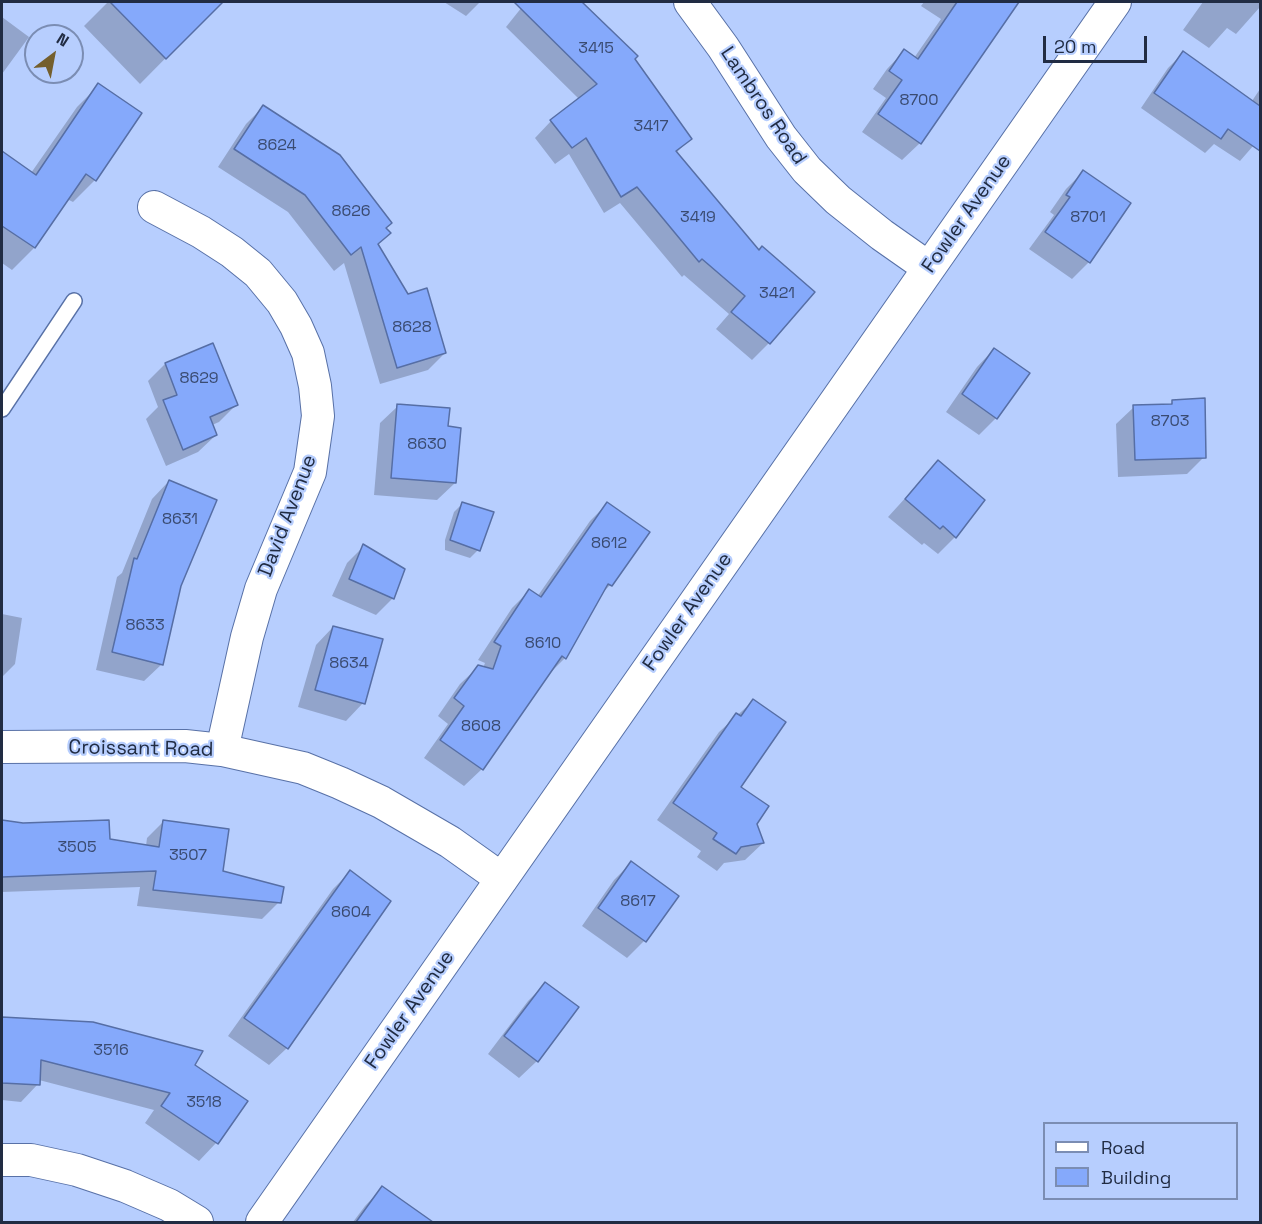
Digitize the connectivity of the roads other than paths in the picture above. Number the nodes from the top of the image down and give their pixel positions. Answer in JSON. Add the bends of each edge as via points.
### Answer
{"nodes":[{"id":1,"x":690,"y":2,"type":"edge"},
{"id":2,"x":1115,"y":2,"type":"edge"},
{"id":3,"x":154,"y":207,"type":"dead end"},
{"id":4,"x":929,"y":268,"type":"junction"},
{"id":5,"x":74,"y":301,"type":"dead end"},
{"id":6,"x":2,"y":409,"type":"edge"},
{"id":7,"x":2,"y":747,"type":"edge"},
{"id":8,"x":222,"y":750,"type":"junction"},
{"id":9,"x":502,"y":879,"type":"junction"},
{"id":10,"x":2,"y":1160,"type":"edge"},
{"id":11,"x":197,"y":1222,"type":"edge"},
{"id":12,"x":262,"y":1222,"type":"edge"}],
"edges":[{"from":1,"to":4,"type":"street","name":"Lambros Road","via":[[807,170],[856,214]]},
{"from":2,"to":4,"type":"street","name":"Fowler Avenue"},
{"from":3,"to":8,"type":"street","name":"David Avenue","via":[[201,232],[258,273],[296,326],[308,353],[315,386],[318,416],[310,472],[261,589]]},
{"from":4,"to":9,"type":"street","name":"Fowler Avenue"},
{"from":5,"to":6,"type":"lane"},
{"from":7,"to":8,"type":"street","name":"Croissant Road","via":[[186,746]]},
{"from":8,"to":9,"type":"street","name":"Croissant Road","via":[[303,768],[340,783],[450,842]]},
{"from":9,"to":12,"type":"street","name":"Fowler Avenue"},
{"from":10,"to":11,"type":"street","via":[[31,1160],[77,1170],[169,1205]]}]}
